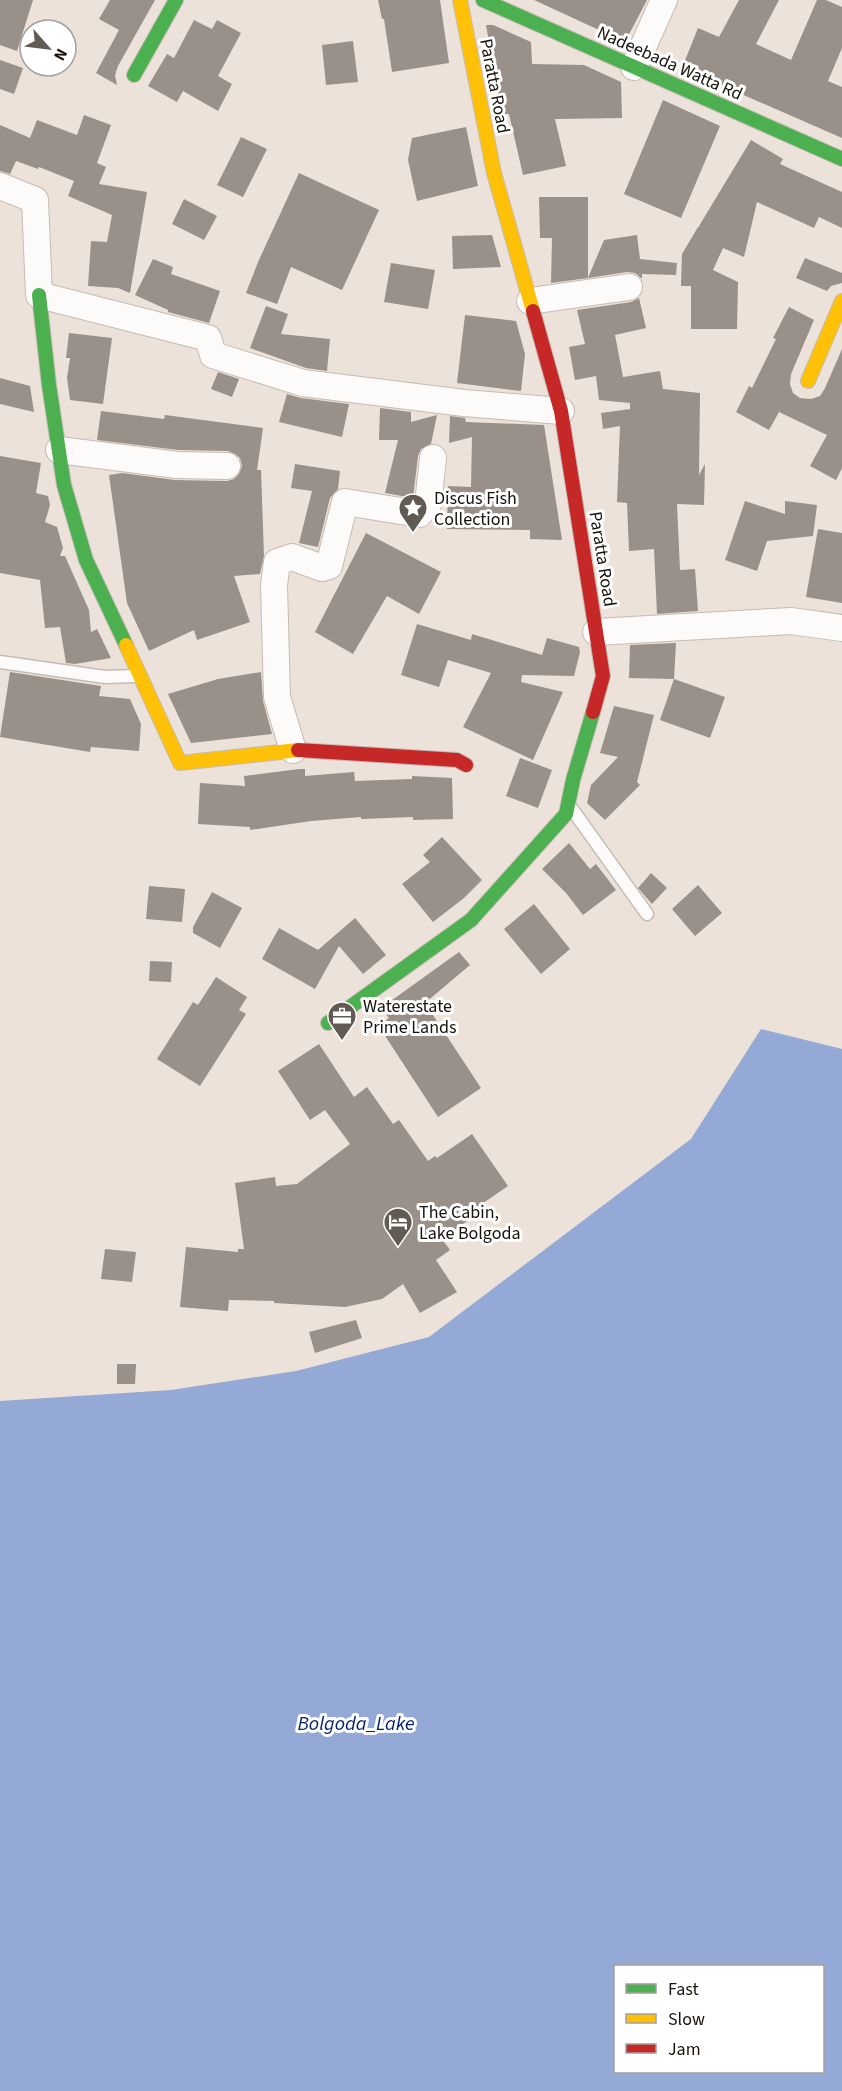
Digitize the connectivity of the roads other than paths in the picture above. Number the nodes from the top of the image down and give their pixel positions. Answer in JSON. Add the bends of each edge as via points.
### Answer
{"nodes":[{"id":1,"x":176,"y":0,"type":"edge"},
{"id":2,"x":460,"y":0,"type":"edge"},
{"id":3,"x":483,"y":0,"type":"edge"},
{"id":4,"x":664,"y":0,"type":"edge"},
{"id":5,"x":634,"y":67,"type":"junction"},
{"id":6,"x":134,"y":75,"type":"dead end"},
{"id":7,"x":842,"y":159,"type":"edge"},
{"id":8,"x":0,"y":186,"type":"edge"},
{"id":9,"x":629,"y":287,"type":"dead end"},
{"id":10,"x":39,"y":295,"type":"junction"},
{"id":11,"x":530,"y":301,"type":"junction"},
{"id":12,"x":842,"y":301,"type":"edge"},
{"id":13,"x":808,"y":381,"type":"dead end"},
{"id":14,"x":561,"y":411,"type":"junction"},
{"id":15,"x":59,"y":450,"type":"junction"},
{"id":16,"x":433,"y":458,"type":"dead end"},
{"id":17,"x":227,"y":466,"type":"dead end"},
{"id":18,"x":842,"y":628,"type":"edge"},
{"id":19,"x":596,"y":632,"type":"junction"},
{"id":20,"x":0,"y":662,"type":"edge"},
{"id":21,"x":140,"y":675,"type":"junction"},
{"id":22,"x":293,"y":750,"type":"junction"},
{"id":23,"x":466,"y":765,"type":"dead end"},
{"id":24,"x":568,"y":803,"type":"junction"},
{"id":25,"x":646,"y":914,"type":"dead end"},
{"id":26,"x":328,"y":1023,"type":"dead end"}],
"edges":[{"from":1,"to":6,"type":"street"},
{"from":2,"to":11,"type":"street","name":"Paratta Road","via":[[494,173]]},
{"from":3,"to":5,"type":"street","name":"Nadeebada Watta Rd"},
{"from":4,"to":5,"type":"street"},
{"from":5,"to":7,"type":"street","name":"Nadeebada Watta Rd"},
{"from":8,"to":10,"type":"street","via":[[35,200]]},
{"from":9,"to":11,"type":"street"},
{"from":10,"to":14,"type":"street","via":[[208,338],[213,355],[303,383]]},
{"from":10,"to":15,"type":"street"},
{"from":11,"to":14,"type":"street","name":"Paratta Road"},
{"from":12,"to":13,"type":"street"},
{"from":14,"to":19,"type":"street","name":"Paratta Road"},
{"from":15,"to":17,"type":"street","via":[[177,465]]},
{"from":15,"to":21,"type":"street","via":[[64,485],[86,560]]},
{"from":16,"to":22,"type":"street","via":[[428,504],[419,514],[345,501],[329,566],[322,568],[292,557],[278,562],[274,585],[277,697]]},
{"from":18,"to":19,"type":"street","via":[[791,621]]},
{"from":19,"to":24,"type":"street","name":"Paratta Road","via":[[603,676]]},
{"from":20,"to":21,"type":"lane","via":[[105,677]]},
{"from":21,"to":22,"type":"street","via":[[180,763]]},
{"from":22,"to":23,"type":"street","via":[[457,760]]},
{"from":24,"to":25,"type":"lane"},
{"from":24,"to":26,"type":"street","name":"Paratta Road","via":[[566,814],[471,920]]}]}
